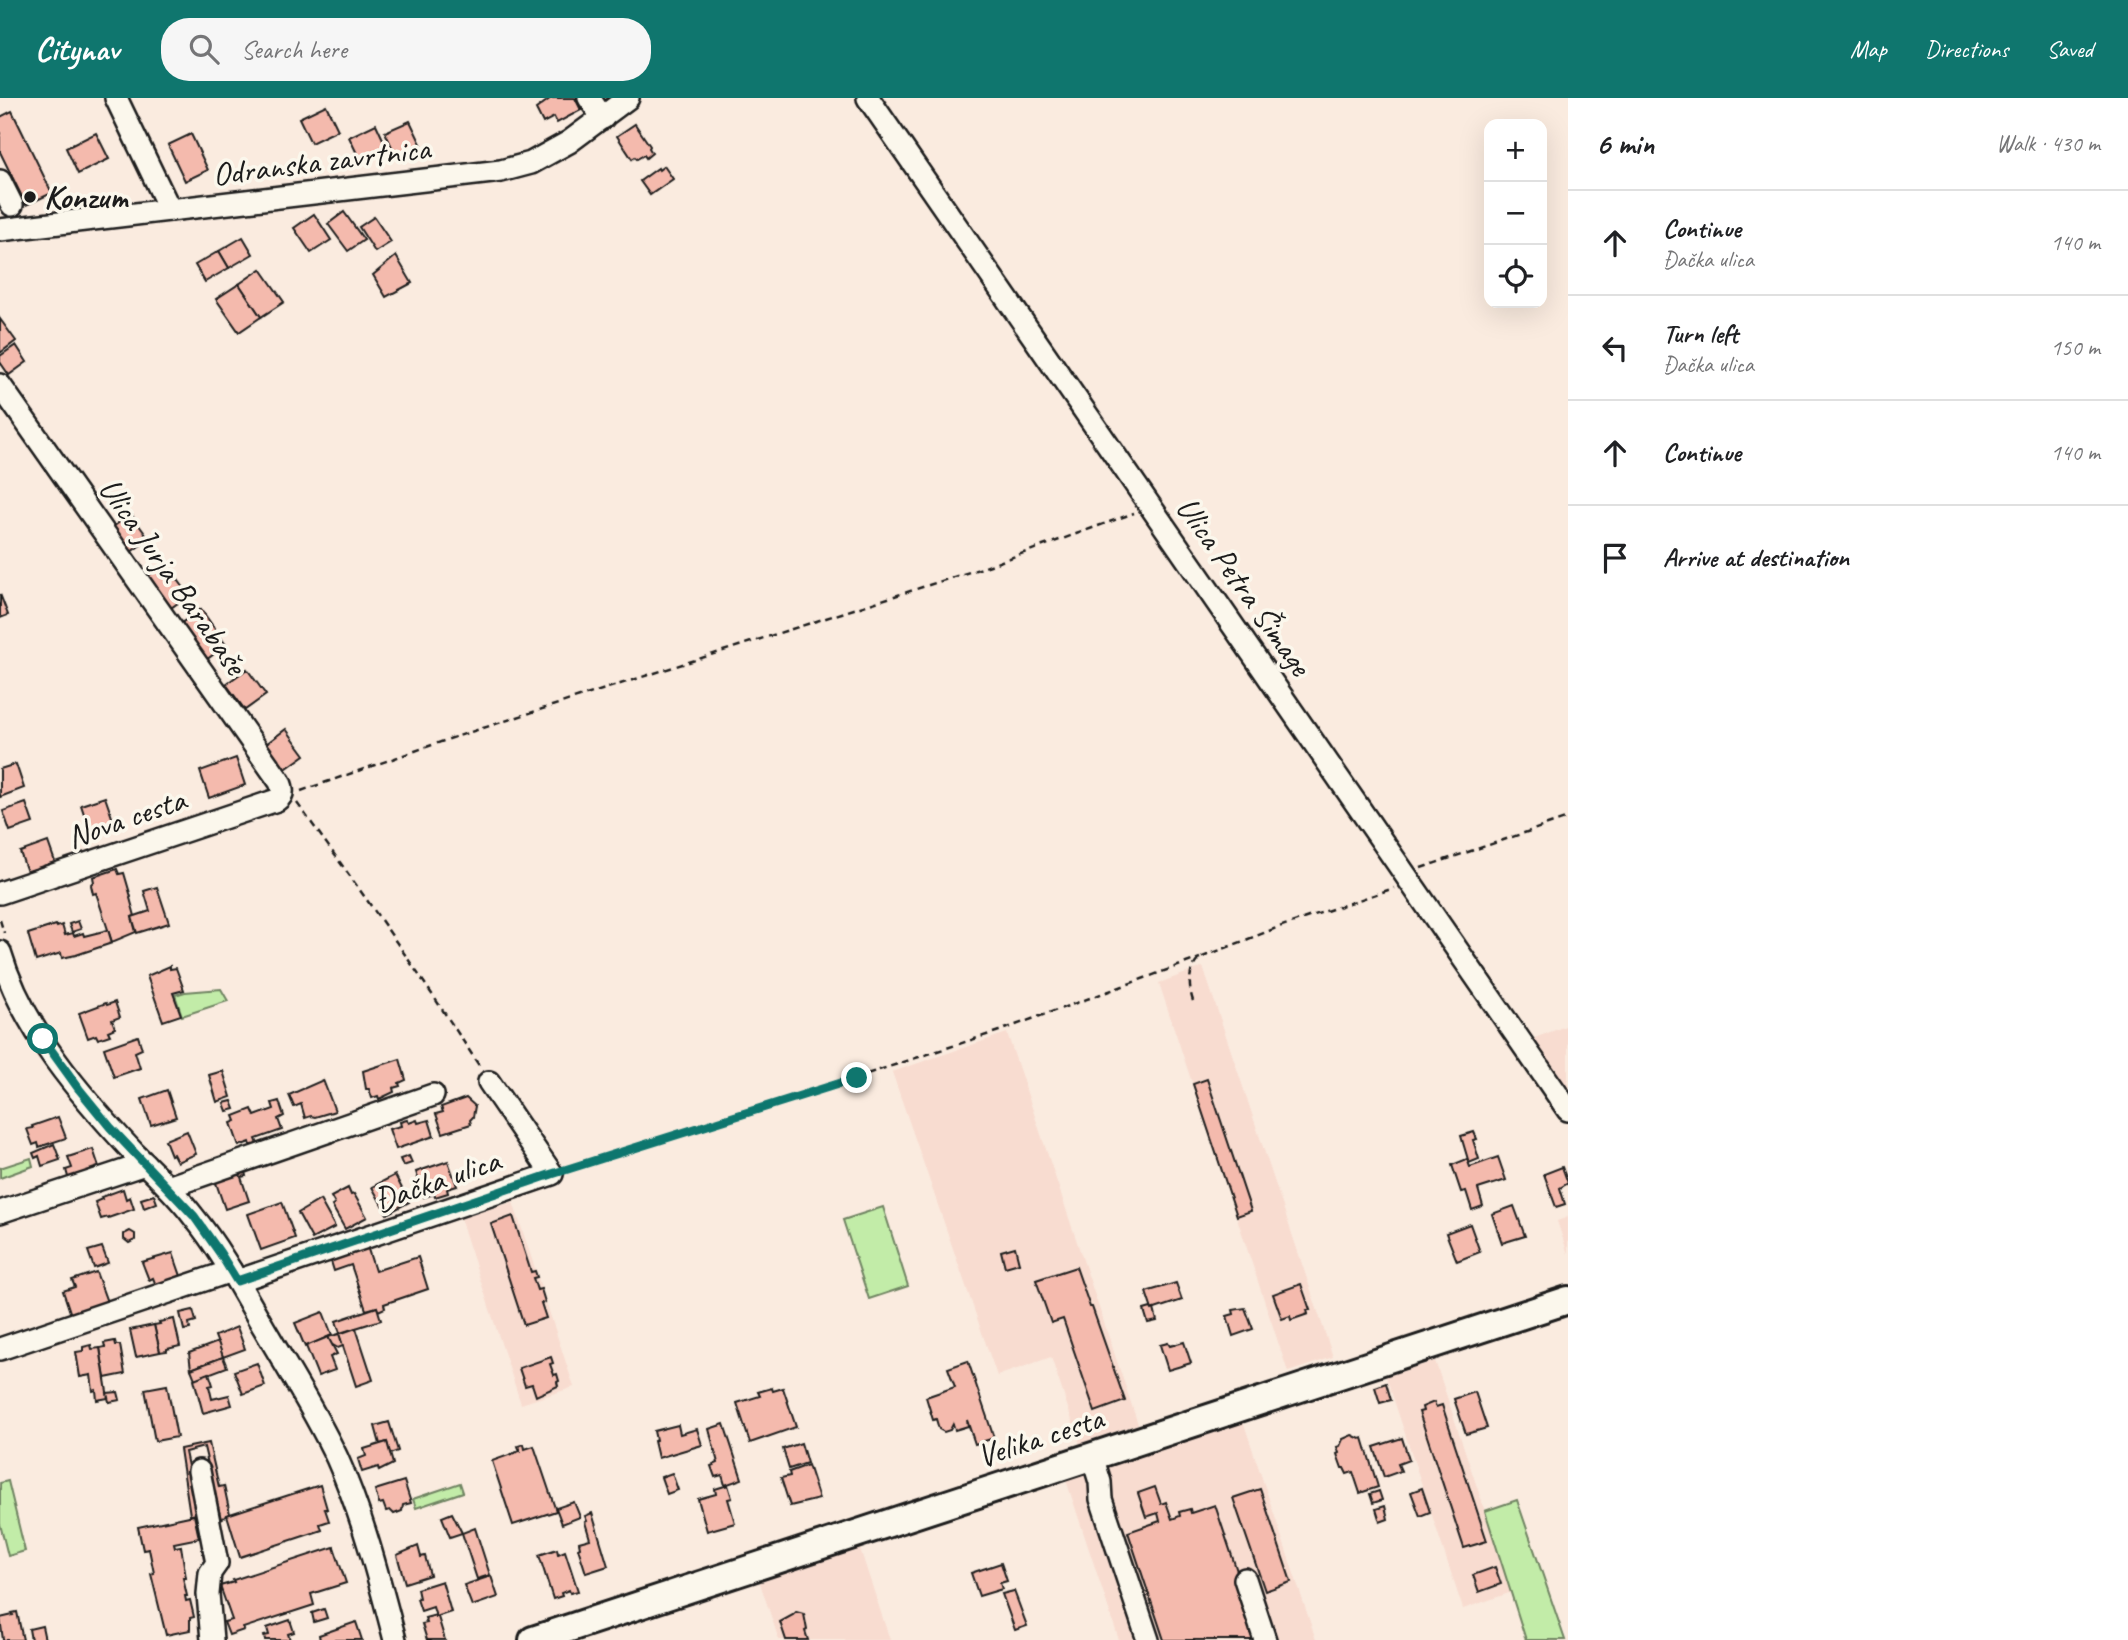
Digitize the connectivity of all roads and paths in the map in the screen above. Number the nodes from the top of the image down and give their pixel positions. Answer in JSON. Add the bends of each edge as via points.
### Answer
{"nodes":[{"id":1,"x":116,"y":98,"type":"edge"},
{"id":2,"x":589,"y":98,"type":"edge"},
{"id":3,"x":868,"y":98,"type":"edge"},
{"id":4,"x":626,"y":99,"type":"edge"},
{"id":5,"x":603,"y":118,"type":"junction"},
{"id":6,"x":0,"y":181,"type":"edge"},
{"id":7,"x":12,"y":205,"type":"dead end"},
{"id":8,"x":170,"y":210,"type":"junction"},
{"id":9,"x":0,"y":230,"type":"edge"},
{"id":10,"x":0,"y":385,"type":"edge"},
{"id":11,"x":1150,"y":507,"type":"junction"},
{"id":12,"x":272,"y":802,"type":"joint"},
{"id":13,"x":1568,"y":818,"type":"edge"},
{"id":14,"x":1409,"y":881,"type":"junction"},
{"id":15,"x":0,"y":893,"type":"edge"},
{"id":16,"x":0,"y":952,"type":"edge"},
{"id":17,"x":1200,"y":958,"type":"junction"},
{"id":18,"x":1193,"y":1001,"type":"dead end"},
{"id":19,"x":489,"y":1082,"type":"joint"},
{"id":20,"x":433,"y":1095,"type":"dead end"},
{"id":21,"x":1568,"y":1110,"type":"edge"},
{"id":22,"x":145,"y":1164,"type":"junction"},
{"id":23,"x":552,"y":1174,"type":"junction"},
{"id":24,"x":168,"y":1187,"type":"junction"},
{"id":25,"x":0,"y":1212,"type":"edge"},
{"id":26,"x":234,"y":1276,"type":"junction"},
{"id":27,"x":1568,"y":1300,"type":"edge"},
{"id":28,"x":0,"y":1349,"type":"edge"},
{"id":29,"x":1092,"y":1456,"type":"junction"},
{"id":30,"x":199,"y":1471,"type":"dead end"},
{"id":31,"x":1245,"y":1578,"type":"dead end"},
{"id":32,"x":212,"y":1640,"type":"edge"},
{"id":33,"x":395,"y":1640,"type":"edge"},
{"id":34,"x":533,"y":1640,"type":"edge"},
{"id":35,"x":1148,"y":1640,"type":"edge"},
{"id":36,"x":1265,"y":1640,"type":"edge"}],
"edges":[{"from":1,"to":8,"type":"street"},
{"from":2,"to":5,"type":"street"},
{"from":3,"to":11,"type":"street","name":"Ulica Petra Šimage"},
{"from":4,"to":5,"type":"street","name":"Odranska zavrtnica"},
{"from":5,"to":8,"type":"street","name":"Odranska zavrtnica","via":[[531,163],[501,171]]},
{"from":6,"to":7,"type":"street"},
{"from":8,"to":9,"type":"street","name":"Odranska zavrtnica"},
{"from":10,"to":12,"type":"street","name":"Ulica Jurja Barabaše","via":[[280,782],[282,794]]},
{"from":11,"to":14,"type":"street","name":"Ulica Petra Šimage"},
{"from":11,"to":19,"type":"path","via":[[985,567],[291,794],[441,1006]]},
{"from":12,"to":15,"type":"street","name":"Nova cesta"},
{"from":13,"to":14,"type":"path","via":[[1426,865]]},
{"from":14,"to":17,"type":"path"},
{"from":14,"to":21,"type":"street","name":"Ulica Petra Šimage"},
{"from":16,"to":22,"type":"street","via":[[10,981],[43,1039],[92,1106]]},
{"from":17,"to":18,"type":"path","via":[[1192,968]]},
{"from":17,"to":23,"type":"path","via":[[999,1031]]},
{"from":19,"to":23,"type":"street","name":"Đačka ulica"},
{"from":20,"to":24,"type":"street"},
{"from":22,"to":24,"type":"street"},
{"from":22,"to":25,"type":"street"},
{"from":23,"to":26,"type":"street","name":"Đačka ulica"},
{"from":24,"to":26,"type":"street"},
{"from":26,"to":28,"type":"street","name":"Đačka ulica"},
{"from":26,"to":33,"type":"street","via":[[337,1458],[360,1517]]},
{"from":27,"to":29,"type":"main road","name":"Velika cesta"},
{"from":29,"to":34,"type":"main road","name":"Velika cesta"},
{"from":29,"to":35,"type":"street","via":[[1101,1499]]},
{"from":30,"to":32,"type":"street","via":[[217,1563],[210,1573],[208,1594]]},
{"from":31,"to":36,"type":"street"}]}
